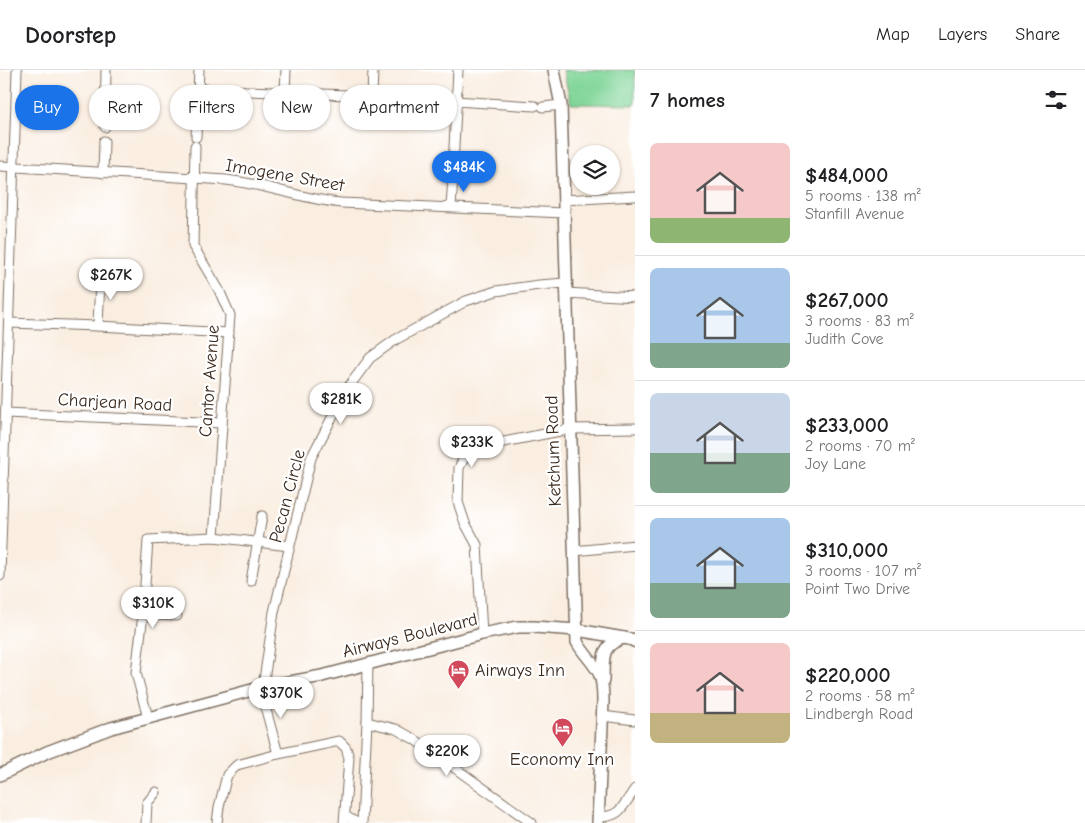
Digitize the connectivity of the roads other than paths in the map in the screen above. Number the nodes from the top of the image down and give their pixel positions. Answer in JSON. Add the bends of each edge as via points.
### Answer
{"nodes":[{"id":1,"x":17,"y":70,"type":"edge"},
{"id":2,"x":106,"y":70,"type":"edge"},
{"id":3,"x":199,"y":70,"type":"edge"},
{"id":4,"x":286,"y":70,"type":"edge"},
{"id":5,"x":373,"y":70,"type":"edge"},
{"id":6,"x":458,"y":70,"type":"edge"},
{"id":7,"x":554,"y":70,"type":"edge"},
{"id":8,"x":106,"y":85,"type":"edge"},
{"id":9,"x":198,"y":85,"type":"edge"},
{"id":10,"x":285,"y":85,"type":"edge"},
{"id":11,"x":372,"y":85,"type":"edge"},
{"id":12,"x":457,"y":86,"type":"edge"},
{"id":13,"x":457,"y":102,"type":"edge"},
{"id":14,"x":560,"y":105,"type":"junction"},
{"id":15,"x":196,"y":130,"type":"edge"},
{"id":16,"x":455,"y":130,"type":"edge"},
{"id":17,"x":104,"y":141,"type":"dead end"},
{"id":18,"x":0,"y":166,"type":"edge"},
{"id":19,"x":15,"y":166,"type":"junction"},
{"id":20,"x":453,"y":166,"type":"dead end"},
{"id":21,"x":103,"y":173,"type":"junction"},
{"id":22,"x":453,"y":177,"type":"dead end"},
{"id":23,"x":194,"y":178,"type":"junction"},
{"id":24,"x":635,"y":196,"type":"edge"},
{"id":25,"x":564,"y":200,"type":"junction"},
{"id":26,"x":451,"y":208,"type":"junction"},
{"id":27,"x":564,"y":213,"type":"junction"},
{"id":28,"x":103,"y":272,"type":"dead end"},
{"id":29,"x":565,"y":288,"type":"junction"},
{"id":30,"x":635,"y":296,"type":"edge"},
{"id":31,"x":9,"y":323,"type":"junction"},
{"id":32,"x":98,"y":326,"type":"junction"},
{"id":33,"x":230,"y":333,"type":"junction"},
{"id":34,"x":6,"y":413,"type":"junction"},
{"id":35,"x":222,"y":424,"type":"junction"},
{"id":36,"x":3,"y":428,"type":"edge"},
{"id":37,"x":635,"y":428,"type":"edge"},
{"id":38,"x":570,"y":429,"type":"junction"},
{"id":39,"x":262,"y":516,"type":"dead end"},
{"id":40,"x":214,"y":537,"type":"junction"},
{"id":41,"x":258,"y":542,"type":"junction"},
{"id":42,"x":635,"y":545,"type":"edge"},
{"id":43,"x":289,"y":546,"type":"junction"},
{"id":44,"x":574,"y":551,"type":"junction"},
{"id":45,"x":0,"y":576,"type":"edge"},
{"id":46,"x":251,"y":581,"type":"dead end"},
{"id":47,"x":142,"y":614,"type":"junction"},
{"id":48,"x":177,"y":616,"type":"dead end"},
{"id":49,"x":577,"y":630,"type":"junction"},
{"id":50,"x":482,"y":634,"type":"junction"},
{"id":51,"x":632,"y":640,"type":"edge"},
{"id":52,"x":368,"y":663,"type":"junction"},
{"id":53,"x":602,"y":685,"type":"junction"},
{"id":54,"x":263,"y":687,"type":"junction"},
{"id":55,"x":602,"y":716,"type":"junction"},
{"id":56,"x":148,"y":718,"type":"junction"},
{"id":57,"x":635,"y":720,"type":"edge"},
{"id":58,"x":368,"y":722,"type":"junction"},
{"id":59,"x":278,"y":754,"type":"junction"},
{"id":60,"x":0,"y":775,"type":"edge"},
{"id":61,"x":635,"y":790,"type":"edge"},
{"id":62,"x":156,"y":792,"type":"dead end"},
{"id":63,"x":345,"y":820,"type":"edge"},
{"id":64,"x":598,"y":820,"type":"edge"},
{"id":65,"x":146,"y":823,"type":"edge"},
{"id":66,"x":217,"y":823,"type":"edge"},
{"id":67,"x":357,"y":823,"type":"edge"},
{"id":68,"x":362,"y":823,"type":"edge"},
{"id":69,"x":532,"y":823,"type":"edge"}],
"edges":[{"from":1,"to":19,"type":"street"},
{"from":2,"to":8,"type":"street"},
{"from":3,"to":9,"type":"street","name":"Cantor Avenue"},
{"from":4,"to":10,"type":"street"},
{"from":5,"to":11,"type":"street"},
{"from":6,"to":12,"type":"street"},
{"from":7,"to":14,"type":"main road","name":"Ketchum Road"},
{"from":13,"to":14,"type":"street"},
{"from":14,"to":25,"type":"main road","name":"Ketchum Road"},
{"from":15,"to":23,"type":"street","name":"Cantor Avenue"},
{"from":16,"to":20,"type":"street"},
{"from":17,"to":21,"type":"street"},
{"from":18,"to":19,"type":"street","name":"Imogene Street"},
{"from":19,"to":21,"type":"street","name":"Imogene Street"},
{"from":19,"to":31,"type":"street"},
{"from":21,"to":23,"type":"street","name":"Imogene Street"},
{"from":22,"to":26,"type":"street"},
{"from":23,"to":26,"type":"street","name":"Imogene Street","via":[[251,184],[328,202]]},
{"from":23,"to":33,"type":"street","name":"Cantor Avenue","via":[[193,246],[230,315]]},
{"from":24,"to":25,"type":"street"},
{"from":25,"to":27,"type":"main road","name":"Ketchum Road"},
{"from":26,"to":27,"type":"street","name":"Imogene Street"},
{"from":27,"to":29,"type":"main road","name":"Ketchum Road"},
{"from":28,"to":32,"type":"street"},
{"from":29,"to":30,"type":"street","name":"Pecan Circle"},
{"from":29,"to":38,"type":"main road","name":"Ketchum Road"},
{"from":29,"to":43,"type":"street","name":"Pecan Circle","via":[[539,285],[496,291],[466,301],[394,340],[370,358],[347,390],[311,458]]},
{"from":31,"to":32,"type":"street"},
{"from":31,"to":34,"type":"street"},
{"from":32,"to":33,"type":"street"},
{"from":33,"to":35,"type":"street","name":"Cantor Avenue"},
{"from":34,"to":35,"type":"street","name":"Charjean Road"},
{"from":34,"to":36,"type":"street"},
{"from":35,"to":40,"type":"street","name":"Cantor Avenue"},
{"from":36,"to":45,"type":"street"},
{"from":37,"to":38,"type":"street"},
{"from":38,"to":44,"type":"main road","name":"Ketchum Road"},
{"from":38,"to":50,"type":"street","via":[[478,447],[467,452],[459,468],[458,502],[477,545]]},
{"from":39,"to":41,"type":"street"},
{"from":40,"to":41,"type":"street"},
{"from":40,"to":47,"type":"street","via":[[148,540]]},
{"from":41,"to":43,"type":"street"},
{"from":41,"to":46,"type":"street"},
{"from":42,"to":44,"type":"street"},
{"from":43,"to":54,"type":"street","name":"Pecan Circle","via":[[274,612]]},
{"from":44,"to":49,"type":"main road","name":"Ketchum Road"},
{"from":47,"to":48,"type":"street"},
{"from":47,"to":56,"type":"street","via":[[136,673]]},
{"from":49,"to":50,"type":"main road","name":"Airways Boulevard","via":[[523,627]]},
{"from":49,"to":51,"type":"main road","name":"Airways Boulevard"},
{"from":49,"to":53,"type":"main road","name":"Ketchum Road","via":[[577,642],[600,674]]},
{"from":50,"to":52,"type":"main road","name":"Airways Boulevard"},
{"from":51,"to":53,"type":"main road","via":[[609,644],[604,652]]},
{"from":52,"to":54,"type":"main road","name":"Airways Boulevard"},
{"from":52,"to":58,"type":"street"},
{"from":53,"to":55,"type":"main road","name":"Ketchum Road"},
{"from":54,"to":56,"type":"main road","name":"Airways Boulevard"},
{"from":54,"to":59,"type":"street","name":"Pecan Circle","via":[[263,699]]},
{"from":55,"to":57,"type":"street"},
{"from":55,"to":64,"type":"main road","name":"Ketchum Road"},
{"from":56,"to":60,"type":"main road","name":"Airways Boulevard","via":[[47,752]]},
{"from":58,"to":68,"type":"street"},
{"from":58,"to":69,"type":"street","via":[[396,729],[414,739]]},
{"from":59,"to":63,"type":"street","via":[[339,742],[346,748],[350,758]]},
{"from":59,"to":66,"type":"street","via":[[237,765],[227,775]]},
{"from":61,"to":64,"type":"street","via":[[614,815]]},
{"from":62,"to":65,"type":"street","via":[[147,803]]},
{"from":63,"to":67,"type":"street"}]}
